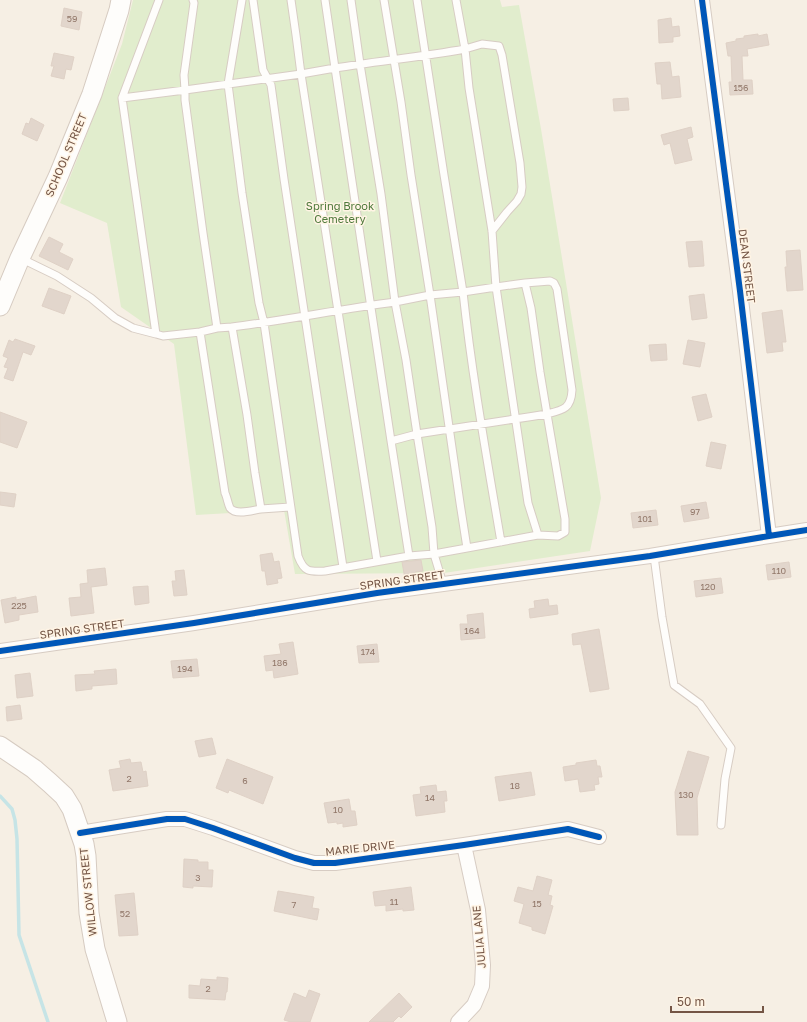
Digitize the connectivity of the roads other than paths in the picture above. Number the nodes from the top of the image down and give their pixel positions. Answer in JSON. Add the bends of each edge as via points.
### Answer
{"nodes":[{"id":1,"x":121,"y":0,"type":"edge"},
{"id":2,"x":159,"y":0,"type":"edge"},
{"id":3,"x":193,"y":0,"type":"edge"},
{"id":4,"x":242,"y":0,"type":"edge"},
{"id":5,"x":253,"y":0,"type":"edge"},
{"id":6,"x":291,"y":0,"type":"edge"},
{"id":7,"x":325,"y":0,"type":"edge"},
{"id":8,"x":351,"y":0,"type":"edge"},
{"id":9,"x":384,"y":0,"type":"edge"},
{"id":10,"x":417,"y":0,"type":"edge"},
{"id":11,"x":456,"y":0,"type":"edge"},
{"id":12,"x":702,"y":0,"type":"edge"},
{"id":13,"x":465,"y":49,"type":"junction"},
{"id":14,"x":426,"y":56,"type":"junction"},
{"id":15,"x":393,"y":60,"type":"junction"},
{"id":16,"x":360,"y":64,"type":"junction"},
{"id":17,"x":335,"y":68,"type":"junction"},
{"id":18,"x":301,"y":74,"type":"junction"},
{"id":19,"x":267,"y":79,"type":"junction"},
{"id":20,"x":228,"y":84,"type":"junction"},
{"id":21,"x":184,"y":90,"type":"junction"},
{"id":22,"x":122,"y":98,"type":"junction"},
{"id":23,"x":492,"y":231,"type":"junction"},
{"id":24,"x":20,"y":258,"type":"junction"},
{"id":25,"x":525,"y":283,"type":"junction"},
{"id":26,"x":496,"y":287,"type":"junction"},
{"id":27,"x":463,"y":292,"type":"junction"},
{"id":28,"x":430,"y":295,"type":"junction"},
{"id":29,"x":395,"y":302,"type":"junction"},
{"id":30,"x":371,"y":305,"type":"junction"},
{"id":31,"x":0,"y":306,"type":"edge"},
{"id":32,"x":338,"y":310,"type":"junction"},
{"id":33,"x":305,"y":316,"type":"junction"},
{"id":34,"x":264,"y":323,"type":"junction"},
{"id":35,"x":232,"y":327,"type":"junction"},
{"id":36,"x":217,"y":328,"type":"junction"},
{"id":37,"x":200,"y":332,"type":"junction"},
{"id":38,"x":156,"y":334,"type":"junction"},
{"id":39,"x":547,"y":414,"type":"junction"},
{"id":40,"x":515,"y":419,"type":"junction"},
{"id":41,"x":482,"y":424,"type":"junction"},
{"id":42,"x":450,"y":429,"type":"junction"},
{"id":43,"x":417,"y":434,"type":"junction"},
{"id":44,"x":391,"y":440,"type":"junction"},
{"id":45,"x":290,"y":507,"type":"junction"},
{"id":46,"x":261,"y":509,"type":"junction"},
{"id":47,"x":807,"y":530,"type":"edge"},
{"id":48,"x":538,"y":535,"type":"junction"},
{"id":49,"x":769,"y":536,"type":"junction"},
{"id":50,"x":501,"y":542,"type":"junction"},
{"id":51,"x":467,"y":548,"type":"junction"},
{"id":52,"x":434,"y":554,"type":"junction"},
{"id":53,"x":409,"y":556,"type":"junction"},
{"id":54,"x":654,"y":556,"type":"junction"},
{"id":55,"x":377,"y":561,"type":"junction"},
{"id":56,"x":343,"y":567,"type":"junction"},
{"id":57,"x":443,"y":584,"type":"junction"},
{"id":58,"x":0,"y":651,"type":"edge"},
{"id":59,"x":0,"y":746,"type":"edge"},
{"id":60,"x":721,"y":825,"type":"dead end"},
{"id":61,"x":80,"y":833,"type":"junction"},
{"id":62,"x":599,"y":837,"type":"dead end"},
{"id":63,"x":464,"y":845,"type":"junction"},
{"id":64,"x":117,"y":1022,"type":"edge"},
{"id":65,"x":458,"y":1022,"type":"edge"}],
"edges":[{"from":1,"to":24,"type":"main road","name":"SCHOOL STREET","via":[[92,94],[58,177]]},
{"from":2,"to":22,"type":"lane"},
{"from":3,"to":21,"type":"lane"},
{"from":4,"to":20,"type":"lane"},
{"from":5,"to":19,"type":"lane","via":[[263,70]]},
{"from":6,"to":18,"type":"lane"},
{"from":7,"to":17,"type":"lane"},
{"from":8,"to":16,"type":"lane"},
{"from":9,"to":15,"type":"lane"},
{"from":10,"to":14,"type":"lane"},
{"from":11,"to":13,"type":"lane"},
{"from":12,"to":49,"type":"street","name":"DEAN STREET"},
{"from":13,"to":14,"type":"lane"},
{"from":13,"to":23,"type":"lane"},
{"from":13,"to":23,"type":"lane","via":[[482,44],[499,46],[520,163],[521,194]]},
{"from":14,"to":15,"type":"lane"},
{"from":14,"to":27,"type":"lane"},
{"from":15,"to":16,"type":"lane"},
{"from":15,"to":28,"type":"lane"},
{"from":16,"to":17,"type":"lane"},
{"from":16,"to":29,"type":"lane"},
{"from":17,"to":18,"type":"lane"},
{"from":17,"to":30,"type":"lane"},
{"from":18,"to":19,"type":"lane"},
{"from":18,"to":32,"type":"lane"},
{"from":19,"to":20,"type":"lane"},
{"from":19,"to":33,"type":"lane","via":[[270,85]]},
{"from":20,"to":21,"type":"lane"},
{"from":20,"to":34,"type":"lane","via":[[242,193]]},
{"from":21,"to":22,"type":"lane"},
{"from":21,"to":36,"type":"lane"},
{"from":22,"to":38,"type":"lane"},
{"from":23,"to":26,"type":"lane"},
{"from":24,"to":31,"type":"main road","name":"SCHOOL STREET"},
{"from":24,"to":38,"type":"lane","via":[[57,276],[91,298],[115,318],[133,328]]},
{"from":25,"to":26,"type":"lane"},
{"from":25,"to":39,"type":"lane"},
{"from":25,"to":39,"type":"lane","via":[[550,281],[558,289],[572,398],[568,406],[562,410]]},
{"from":26,"to":27,"type":"lane"},
{"from":26,"to":40,"type":"lane"},
{"from":27,"to":28,"type":"lane"},
{"from":27,"to":41,"type":"lane"},
{"from":28,"to":29,"type":"lane"},
{"from":28,"to":42,"type":"lane"},
{"from":29,"to":30,"type":"lane"},
{"from":29,"to":43,"type":"lane"},
{"from":30,"to":32,"type":"lane"},
{"from":30,"to":44,"type":"lane"},
{"from":32,"to":33,"type":"lane"},
{"from":32,"to":55,"type":"lane"},
{"from":33,"to":34,"type":"lane"},
{"from":33,"to":56,"type":"lane"},
{"from":34,"to":35,"type":"lane"},
{"from":34,"to":45,"type":"lane"},
{"from":35,"to":36,"type":"lane"},
{"from":35,"to":46,"type":"lane"},
{"from":36,"to":37,"type":"lane"},
{"from":37,"to":38,"type":"lane","via":[[163,336]]},
{"from":37,"to":46,"type":"lane","via":[[225,493],[230,508],[235,512]]},
{"from":39,"to":40,"type":"lane"},
{"from":39,"to":48,"type":"lane","via":[[565,532],[558,536]]},
{"from":40,"to":41,"type":"lane"},
{"from":40,"to":48,"type":"lane","via":[[528,503]]},
{"from":41,"to":42,"type":"lane"},
{"from":41,"to":50,"type":"lane"},
{"from":42,"to":43,"type":"lane"},
{"from":42,"to":51,"type":"lane"},
{"from":43,"to":44,"type":"lane"},
{"from":43,"to":52,"type":"lane"},
{"from":44,"to":53,"type":"lane"},
{"from":45,"to":46,"type":"lane"},
{"from":45,"to":56,"type":"lane","via":[[301,565],[314,572]]},
{"from":47,"to":49,"type":"street","name":"SPRING STREET"},
{"from":48,"to":50,"type":"lane"},
{"from":49,"to":54,"type":"street","name":"SPRING STREET"},
{"from":50,"to":51,"type":"lane"},
{"from":51,"to":52,"type":"lane"},
{"from":52,"to":53,"type":"lane"},
{"from":52,"to":57,"type":"lane"},
{"from":53,"to":55,"type":"lane"},
{"from":54,"to":57,"type":"street","name":"SPRING STREET"},
{"from":54,"to":60,"type":"lane","via":[[674,685],[700,704],[731,748]]},
{"from":55,"to":56,"type":"lane"},
{"from":57,"to":58,"type":"street","name":"SPRING STREET"},
{"from":59,"to":61,"type":"main road","name":"WILLOW STREET","via":[[34,769],[64,796],[72,809]]},
{"from":61,"to":63,"type":"street","name":"MARIE DRIVE","via":[[167,819],[185,819],[314,863],[335,863]]},
{"from":61,"to":64,"type":"main road","name":"WILLOW STREET","via":[[86,856],[92,934]]},
{"from":62,"to":63,"type":"street","name":"MARIE DRIVE","via":[[568,829]]},
{"from":63,"to":65,"type":"street","name":"JULIA LANE","via":[[478,910],[483,965],[482,986],[474,1006]]}]}
